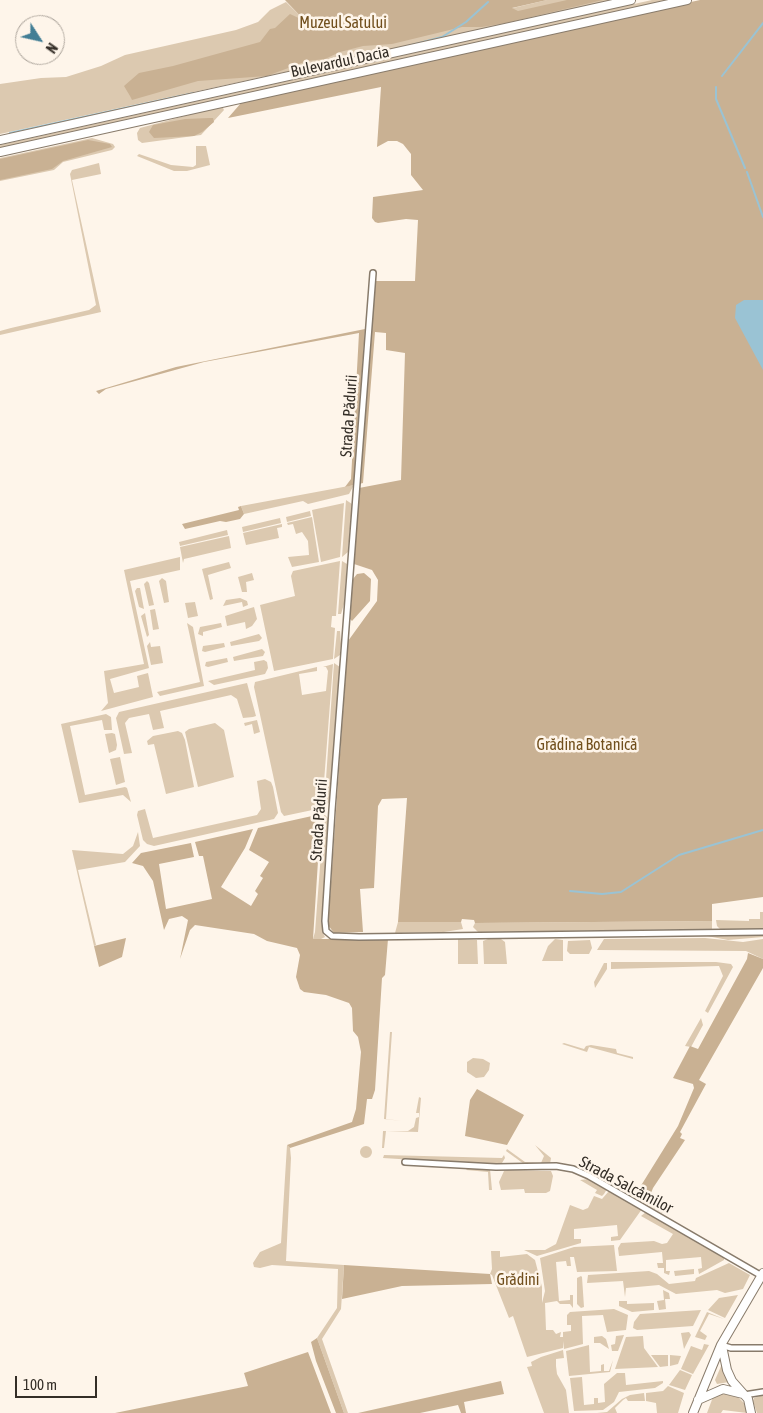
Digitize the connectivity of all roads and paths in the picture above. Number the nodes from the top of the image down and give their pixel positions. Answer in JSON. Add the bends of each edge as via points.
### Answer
{"nodes":[{"id":1,"x":631,"y":0,"type":"edge"},
{"id":2,"x":687,"y":0,"type":"edge"},
{"id":3,"x":0,"y":140,"type":"edge"},
{"id":4,"x":0,"y":152,"type":"edge"},
{"id":5,"x":373,"y":273,"type":"dead end"},
{"id":6,"x":763,"y":932,"type":"edge"},
{"id":7,"x":405,"y":1162,"type":"dead end"},
{"id":8,"x":762,"y":1275,"type":"edge"},
{"id":9,"x":722,"y":1345,"type":"junction"},
{"id":10,"x":763,"y":1348,"type":"edge"},
{"id":11,"x":763,"y":1392,"type":"edge"},
{"id":12,"x":744,"y":1394,"type":"junction"},
{"id":13,"x":696,"y":1401,"type":"junction"},
{"id":14,"x":693,"y":1413,"type":"edge"},
{"id":15,"x":751,"y":1413,"type":"edge"}],
"edges":[{"from":1,"to":3,"type":"main road","name":"Bulevardul Dacia"},
{"from":2,"to":4,"type":"main road","name":"Bulevardul Dacia"},
{"from":5,"to":6,"type":"street","name":"Strada Pădurii","via":[[331,820],[326,931],[332,936],[358,937]]},
{"from":7,"to":8,"type":"street","name":"Strada Salcâmilor","via":[[573,1169]]},
{"from":8,"to":9,"type":"main road"},
{"from":9,"to":10,"type":"street"},
{"from":9,"to":12,"type":"main road","via":[[727,1370]]},
{"from":9,"to":13,"type":"main road"},
{"from":11,"to":12,"type":"street"},
{"from":12,"to":13,"type":"main road","via":[[723,1389]]},
{"from":12,"to":15,"type":"main road"},
{"from":13,"to":14,"type":"main road"}]}
